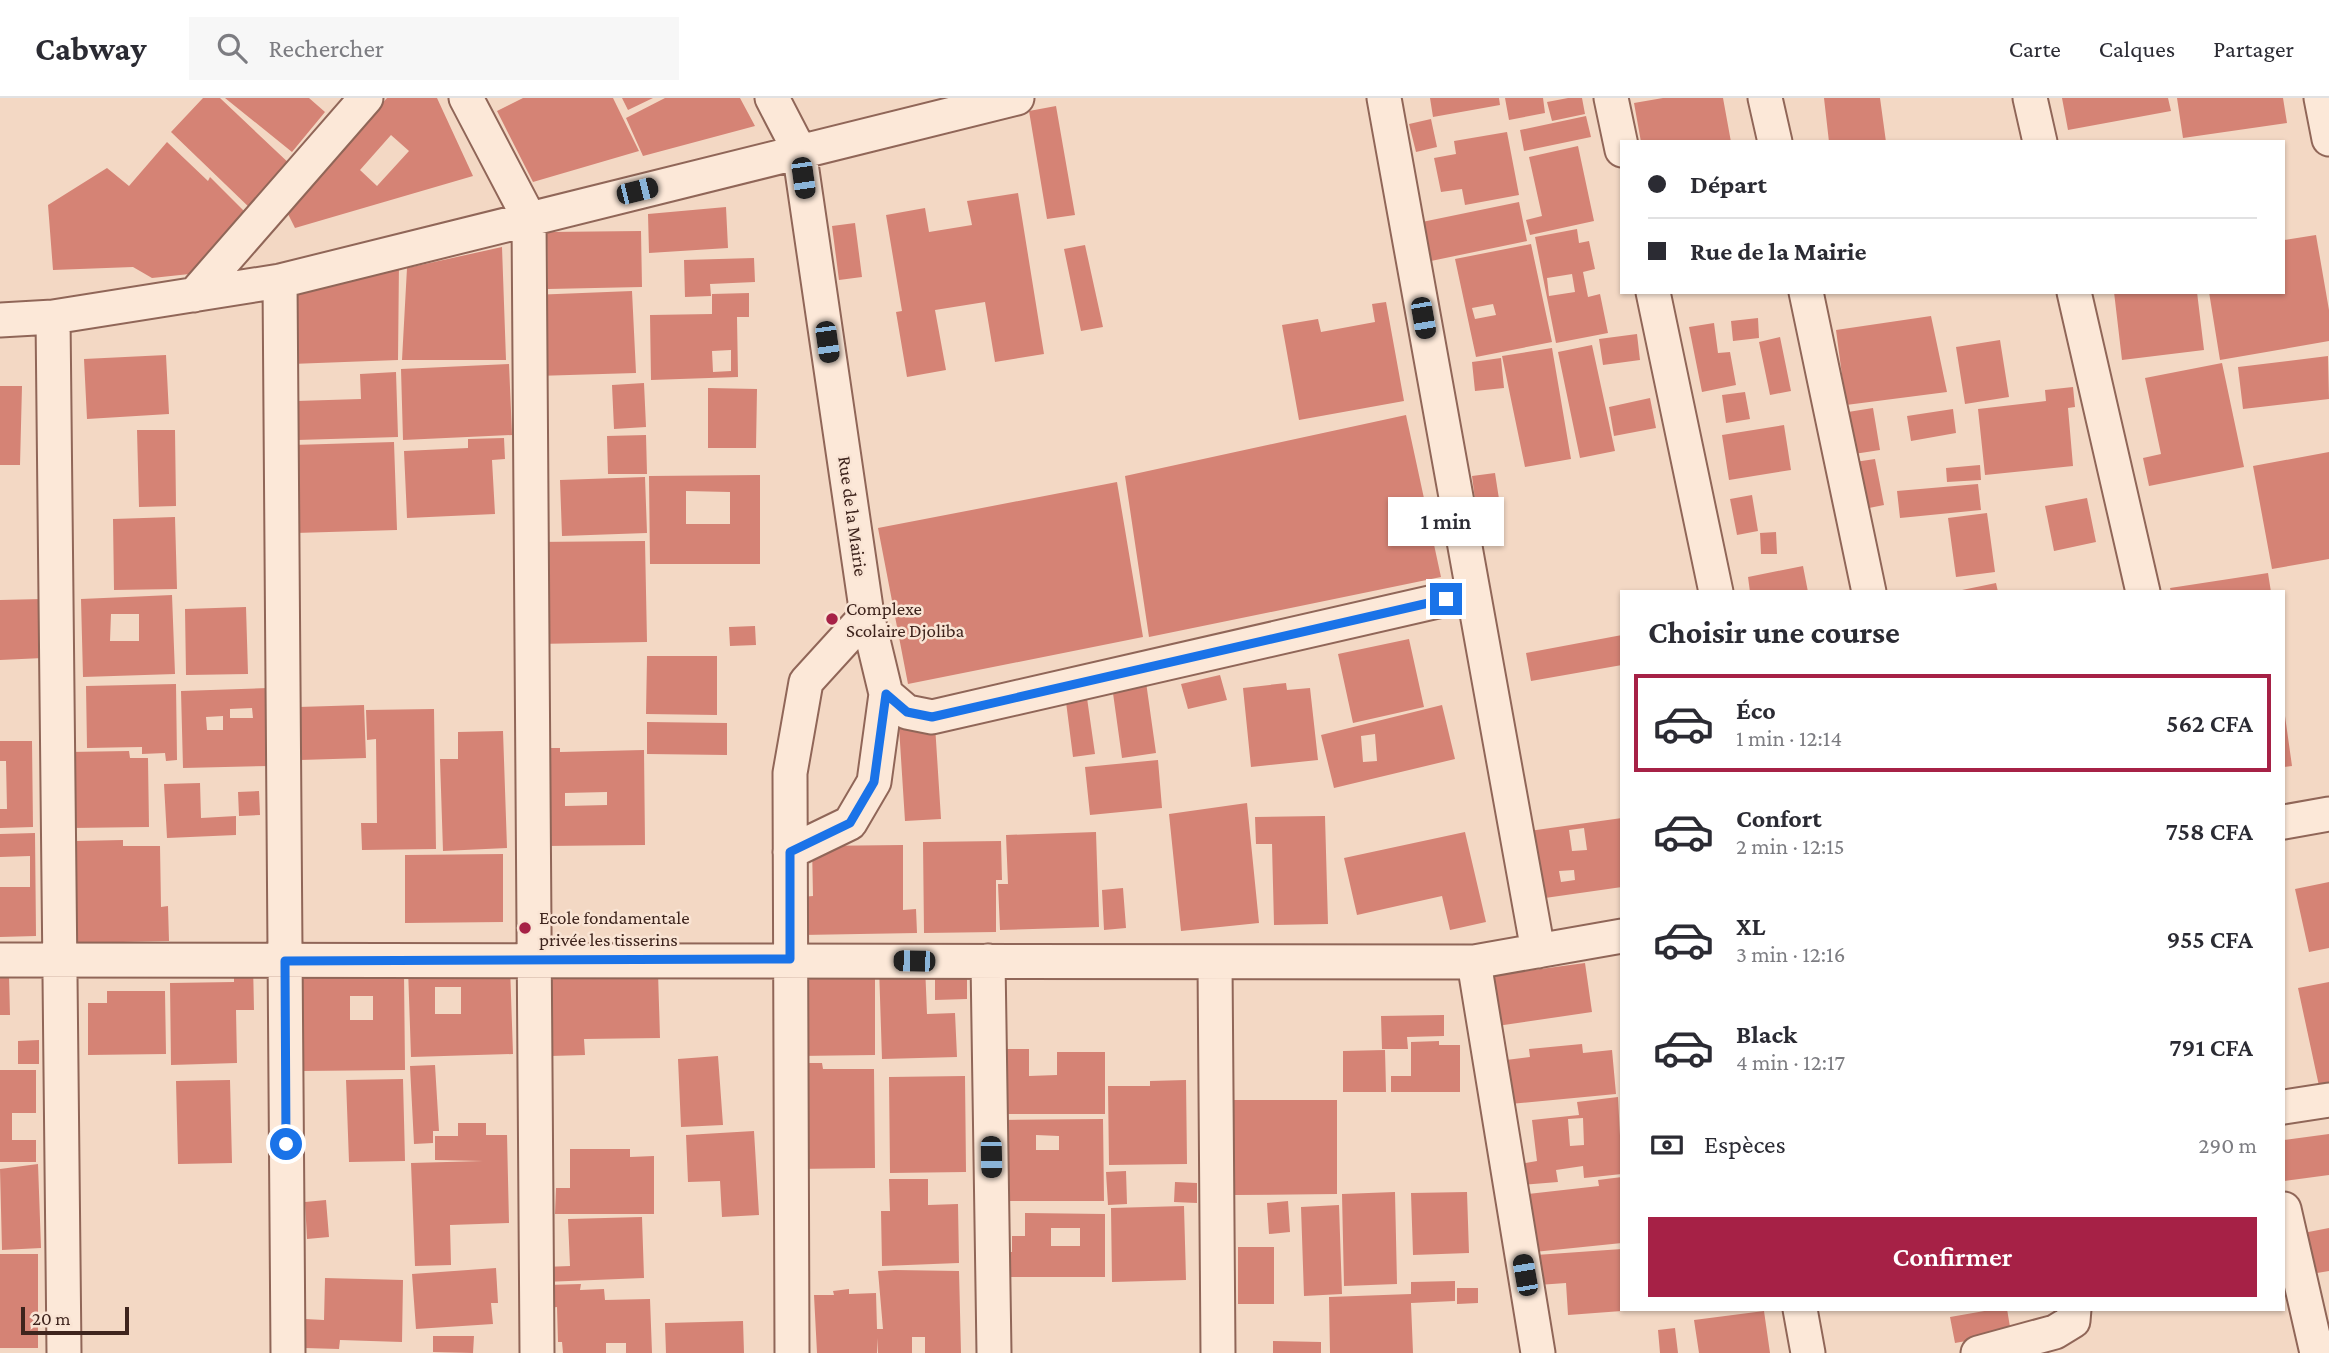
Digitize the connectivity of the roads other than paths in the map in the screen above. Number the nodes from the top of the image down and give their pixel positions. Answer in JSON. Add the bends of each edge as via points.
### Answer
{"nodes":[{"id":1,"x":366,"y":98,"type":"edge"},
{"id":2,"x":466,"y":98,"type":"edge"},
{"id":3,"x":772,"y":98,"type":"edge"},
{"id":4,"x":1017,"y":98,"type":"edge"},
{"id":5,"x":1384,"y":98,"type":"edge"},
{"id":6,"x":1611,"y":98,"type":"edge"},
{"id":7,"x":1765,"y":98,"type":"edge"},
{"id":8,"x":2030,"y":98,"type":"edge"},
{"id":9,"x":2321,"y":98,"type":"edge"},
{"id":10,"x":2329,"y":139,"type":"edge"},
{"id":11,"x":1775,"y":140,"type":"edge"},
{"id":12,"x":2040,"y":140,"type":"edge"},
{"id":13,"x":1620,"y":141,"type":"edge"},
{"id":14,"x":799,"y":150,"type":"junction"},
{"id":15,"x":529,"y":218,"type":"junction"},
{"id":16,"x":280,"y":281,"type":"junction"},
{"id":17,"x":1653,"y":294,"type":"edge"},
{"id":18,"x":1806,"y":294,"type":"edge"},
{"id":19,"x":2074,"y":294,"type":"edge"},
{"id":20,"x":194,"y":295,"type":"junction"},
{"id":21,"x":53,"y":317,"type":"junction"},
{"id":22,"x":0,"y":320,"type":"edge"},
{"id":23,"x":1716,"y":590,"type":"edge"},
{"id":24,"x":1869,"y":590,"type":"edge"},
{"id":25,"x":2143,"y":590,"type":"edge"},
{"id":26,"x":1473,"y":593,"type":"junction"},
{"id":27,"x":867,"y":615,"type":"junction"},
{"id":28,"x":886,"y":694,"type":"junction"},
{"id":29,"x":2329,"y":814,"type":"edge"},
{"id":30,"x":2285,"y":822,"type":"edge"},
{"id":31,"x":790,"y":852,"type":"junction"},
{"id":32,"x":1620,"y":936,"type":"edge"},
{"id":33,"x":1538,"y":951,"type":"junction"},
{"id":34,"x":790,"y":959,"type":"junction"},
{"id":35,"x":0,"y":960,"type":"edge"},
{"id":36,"x":60,"y":960,"type":"junction"},
{"id":37,"x":285,"y":961,"type":"junction"},
{"id":38,"x":534,"y":961,"type":"junction"},
{"id":39,"x":988,"y":961,"type":"junction"},
{"id":40,"x":1215,"y":962,"type":"junction"},
{"id":41,"x":1474,"y":962,"type":"junction"},
{"id":42,"x":2329,"y":1100,"type":"edge"},
{"id":43,"x":2285,"y":1107,"type":"edge"},
{"id":44,"x":2285,"y":1213,"type":"edge"},
{"id":45,"x":1800,"y":1311,"type":"edge"},
{"id":46,"x":2074,"y":1311,"type":"edge"},
{"id":47,"x":64,"y":1353,"type":"edge"},
{"id":48,"x":288,"y":1353,"type":"edge"},
{"id":49,"x":537,"y":1353,"type":"edge"},
{"id":50,"x":792,"y":1353,"type":"edge"},
{"id":51,"x":994,"y":1353,"type":"edge"},
{"id":52,"x":1218,"y":1353,"type":"edge"},
{"id":53,"x":1538,"y":1353,"type":"edge"},
{"id":54,"x":1808,"y":1353,"type":"edge"},
{"id":55,"x":1978,"y":1353,"type":"edge"},
{"id":56,"x":2317,"y":1353,"type":"edge"}],
"edges":[{"from":1,"to":20,"type":"street"},
{"from":2,"to":15,"type":"street"},
{"from":3,"to":14,"type":"street","name":"Rue de la Mairie"},
{"from":4,"to":14,"type":"street"},
{"from":5,"to":26,"type":"street"},
{"from":6,"to":13,"type":"street"},
{"from":7,"to":11,"type":"street"},
{"from":8,"to":12,"type":"street"},
{"from":9,"to":10,"type":"street"},
{"from":14,"to":15,"type":"street"},
{"from":14,"to":27,"type":"street","name":"Rue de la Mairie"},
{"from":15,"to":16,"type":"street"},
{"from":15,"to":38,"type":"street"},
{"from":16,"to":20,"type":"street"},
{"from":16,"to":37,"type":"street"},
{"from":17,"to":23,"type":"street"},
{"from":18,"to":24,"type":"street"},
{"from":19,"to":25,"type":"street"},
{"from":20,"to":21,"type":"street"},
{"from":21,"to":22,"type":"street"},
{"from":21,"to":36,"type":"street"},
{"from":26,"to":28,"type":"street","via":[[932,717],[907,712]]},
{"from":26,"to":33,"type":"street"},
{"from":27,"to":28,"type":"street","name":"Rue de la Mairie"},
{"from":27,"to":31,"type":"street","via":[[806,682],[790,773]]},
{"from":28,"to":31,"type":"street","via":[[874,782],[850,823]]},
{"from":29,"to":30,"type":"street"},
{"from":31,"to":34,"type":"street"},
{"from":32,"to":33,"type":"street"},
{"from":33,"to":41,"type":"street"},
{"from":34,"to":38,"type":"street"},
{"from":34,"to":39,"type":"street"},
{"from":34,"to":50,"type":"street"},
{"from":35,"to":36,"type":"street"},
{"from":36,"to":37,"type":"street"},
{"from":36,"to":47,"type":"street"},
{"from":37,"to":38,"type":"street"},
{"from":37,"to":48,"type":"street"},
{"from":38,"to":49,"type":"street"},
{"from":39,"to":40,"type":"street"},
{"from":39,"to":51,"type":"street"},
{"from":40,"to":41,"type":"street"},
{"from":40,"to":52,"type":"street"},
{"from":41,"to":53,"type":"street"},
{"from":42,"to":43,"type":"street"},
{"from":44,"to":56,"type":"street"},
{"from":45,"to":54,"type":"street"},
{"from":46,"to":55,"type":"street","via":[[2073,1321],[2055,1332]]}]}
